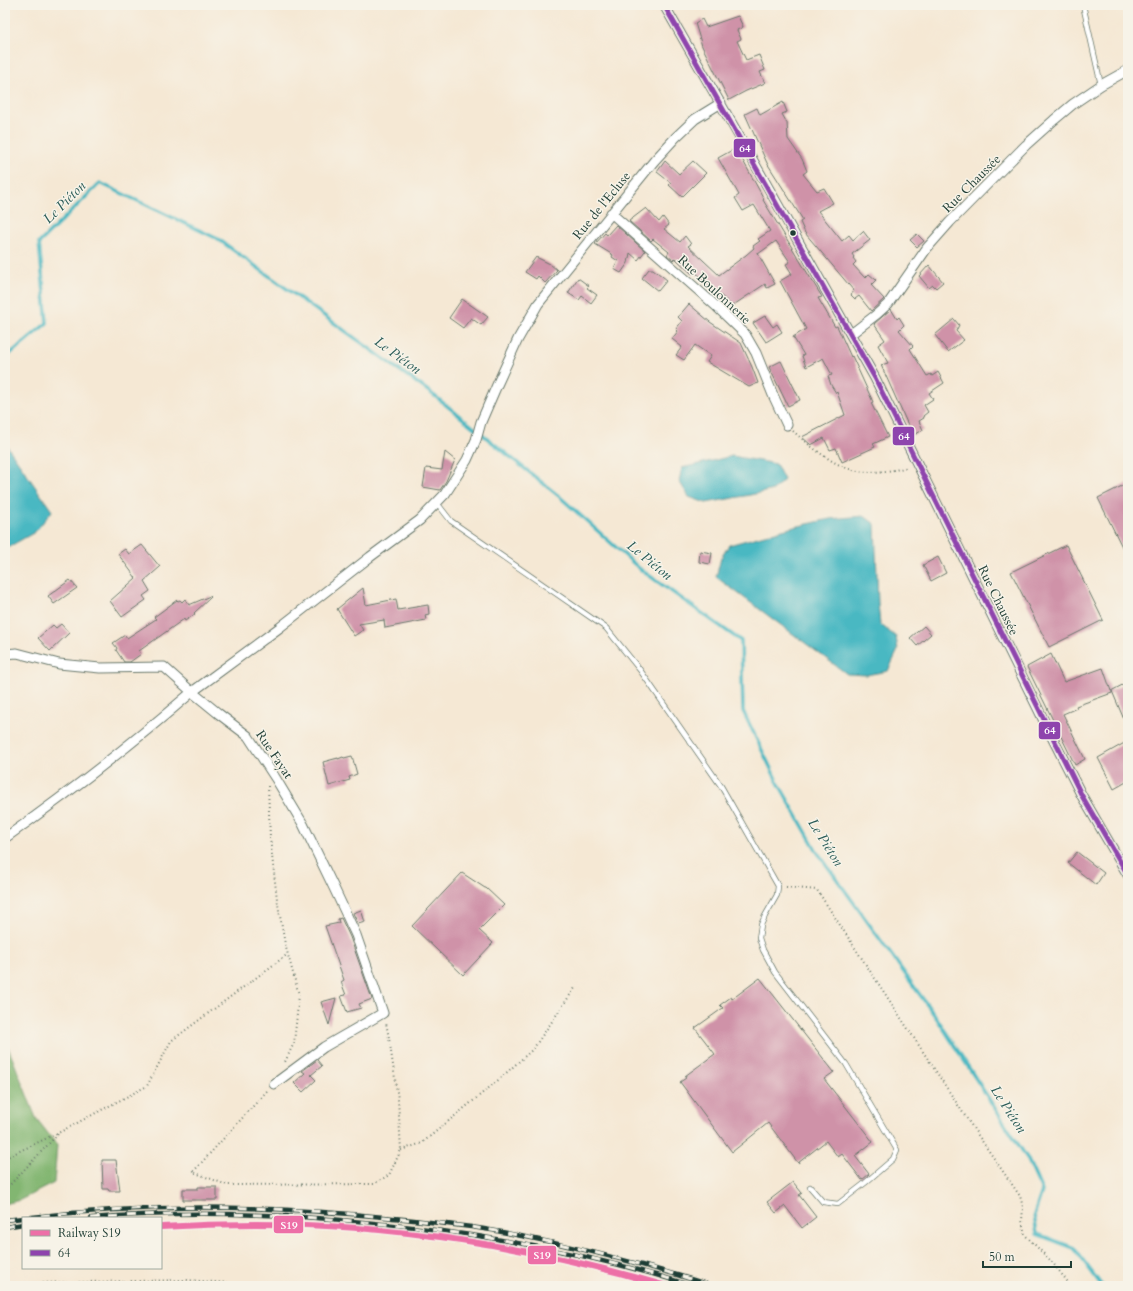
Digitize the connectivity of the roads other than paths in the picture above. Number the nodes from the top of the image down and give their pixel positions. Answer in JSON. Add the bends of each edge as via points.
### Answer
{"nodes":[{"id":1,"x":664,"y":5,"type":"edge"},
{"id":2,"x":1083,"y":5,"type":"edge"},
{"id":3,"x":1128,"y":70,"type":"edge"},
{"id":4,"x":1101,"y":85,"type":"junction"},
{"id":5,"x":721,"y":103,"type":"junction"},
{"id":6,"x":611,"y":213,"type":"junction"},
{"id":7,"x":851,"y":334,"type":"junction"},
{"id":8,"x":787,"y":425,"type":"road end"},
{"id":9,"x":436,"y":503,"type":"junction"},
{"id":10,"x":5,"y":654,"type":"edge"},
{"id":11,"x":192,"y":692,"type":"junction"},
{"id":12,"x":5,"y":838,"type":"edge"},
{"id":13,"x":1128,"y":875,"type":"edge"},
{"id":14,"x":274,"y":1084,"type":"road end"},
{"id":15,"x":810,"y":1187,"type":"dead end"}],
"edges":[{"from":1,"to":5,"type":"street","name":"Rue Chaussée"},
{"from":2,"to":4,"type":"lane"},
{"from":3,"to":4,"type":"street","name":"Rue Chaussée"},
{"from":4,"to":7,"type":"street","name":"Rue Chaussée","via":[[1054,120],[1026,145],[932,243],[888,304]]},
{"from":5,"to":6,"type":"street","name":"Rue de l'Ecluse","via":[[695,119],[676,137]]},
{"from":5,"to":7,"type":"street","name":"Rue Chaussée"},
{"from":6,"to":8,"type":"street","name":"Rue Boulonnerie","via":[[745,334],[756,353]]},
{"from":6,"to":9,"type":"street","name":"Rue de l'Ecluse","via":[[538,304],[518,339],[467,460],[454,482]]},
{"from":7,"to":13,"type":"street","name":"Rue Chaussée","via":[[1082,796]]},
{"from":9,"to":11,"type":"street","via":[[420,520]]},
{"from":9,"to":15,"type":"lane","via":[[451,521],[606,628],[640,670],[721,786],[778,886],[777,895],[761,925],[758,938],[762,950],[775,972],[846,1064],[897,1150],[893,1159],[838,1204],[824,1202]]},
{"from":10,"to":11,"type":"street","name":"Rue Fayat","via":[[17,653],[59,664],[100,668],[164,667]]},
{"from":11,"to":12,"type":"street","via":[[79,785]]},
{"from":11,"to":14,"type":"street","name":"Rue Fayat","via":[[248,736],[303,824],[356,935],[383,1013],[324,1048]]}]}
